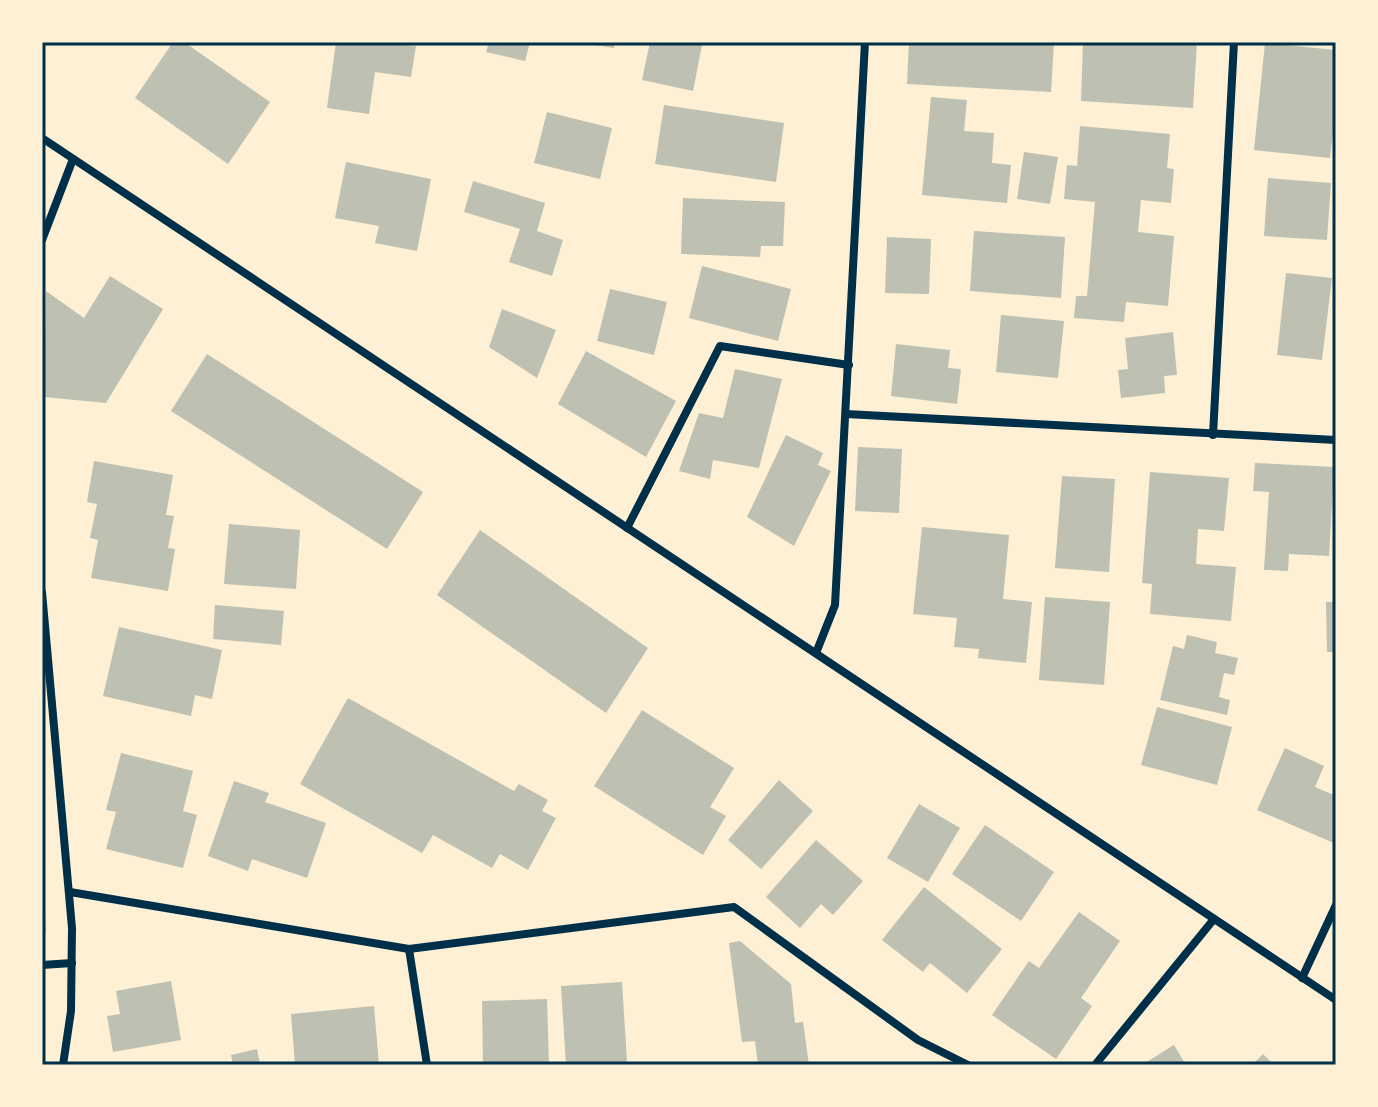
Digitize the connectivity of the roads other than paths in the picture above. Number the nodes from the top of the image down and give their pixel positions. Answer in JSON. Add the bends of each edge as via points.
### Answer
{"nodes":[{"id":1,"x":865,"y":42,"type":"edge"},
{"id":2,"x":1234,"y":42,"type":"edge"},
{"id":3,"x":42,"y":138,"type":"edge"},
{"id":4,"x":73,"y":159,"type":"junction"},
{"id":5,"x":42,"y":240,"type":"edge"},
{"id":6,"x":849,"y":365,"type":"junction"},
{"id":7,"x":846,"y":414,"type":"junction"},
{"id":8,"x":1213,"y":435,"type":"junction"},
{"id":9,"x":1336,"y":440,"type":"edge"},
{"id":10,"x":627,"y":528,"type":"junction"},
{"id":11,"x":42,"y":592,"type":"edge"},
{"id":12,"x":816,"y":653,"type":"junction"},
{"id":13,"x":70,"y":892,"type":"junction"},
{"id":14,"x":1336,"y":905,"type":"edge"},
{"id":15,"x":1214,"y":919,"type":"junction"},
{"id":16,"x":409,"y":949,"type":"junction"},
{"id":17,"x":72,"y":963,"type":"junction"},
{"id":18,"x":42,"y":965,"type":"edge"},
{"id":19,"x":1302,"y":978,"type":"junction"},
{"id":20,"x":1336,"y":1000,"type":"edge"},
{"id":21,"x":63,"y":1065,"type":"edge"},
{"id":22,"x":427,"y":1065,"type":"edge"},
{"id":23,"x":968,"y":1065,"type":"edge"},
{"id":24,"x":1095,"y":1065,"type":"edge"}],
"edges":[{"from":1,"to":6,"type":"street"},
{"from":2,"to":8,"type":"street"},
{"from":3,"to":4,"type":"street"},
{"from":4,"to":5,"type":"street"},
{"from":4,"to":10,"type":"street"},
{"from":6,"to":7,"type":"street"},
{"from":6,"to":10,"type":"street","via":[[720,346]]},
{"from":7,"to":8,"type":"street"},
{"from":7,"to":12,"type":"street","via":[[835,605]]},
{"from":8,"to":9,"type":"street"},
{"from":10,"to":12,"type":"street"},
{"from":11,"to":13,"type":"street"},
{"from":12,"to":15,"type":"street"},
{"from":13,"to":16,"type":"street"},
{"from":13,"to":17,"type":"street"},
{"from":14,"to":19,"type":"street"},
{"from":15,"to":19,"type":"street"},
{"from":15,"to":24,"type":"street"},
{"from":16,"to":22,"type":"street"},
{"from":16,"to":23,"type":"street","via":[[734,907],[918,1040]]},
{"from":17,"to":18,"type":"street"},
{"from":17,"to":21,"type":"street"},
{"from":19,"to":20,"type":"street"}]}
